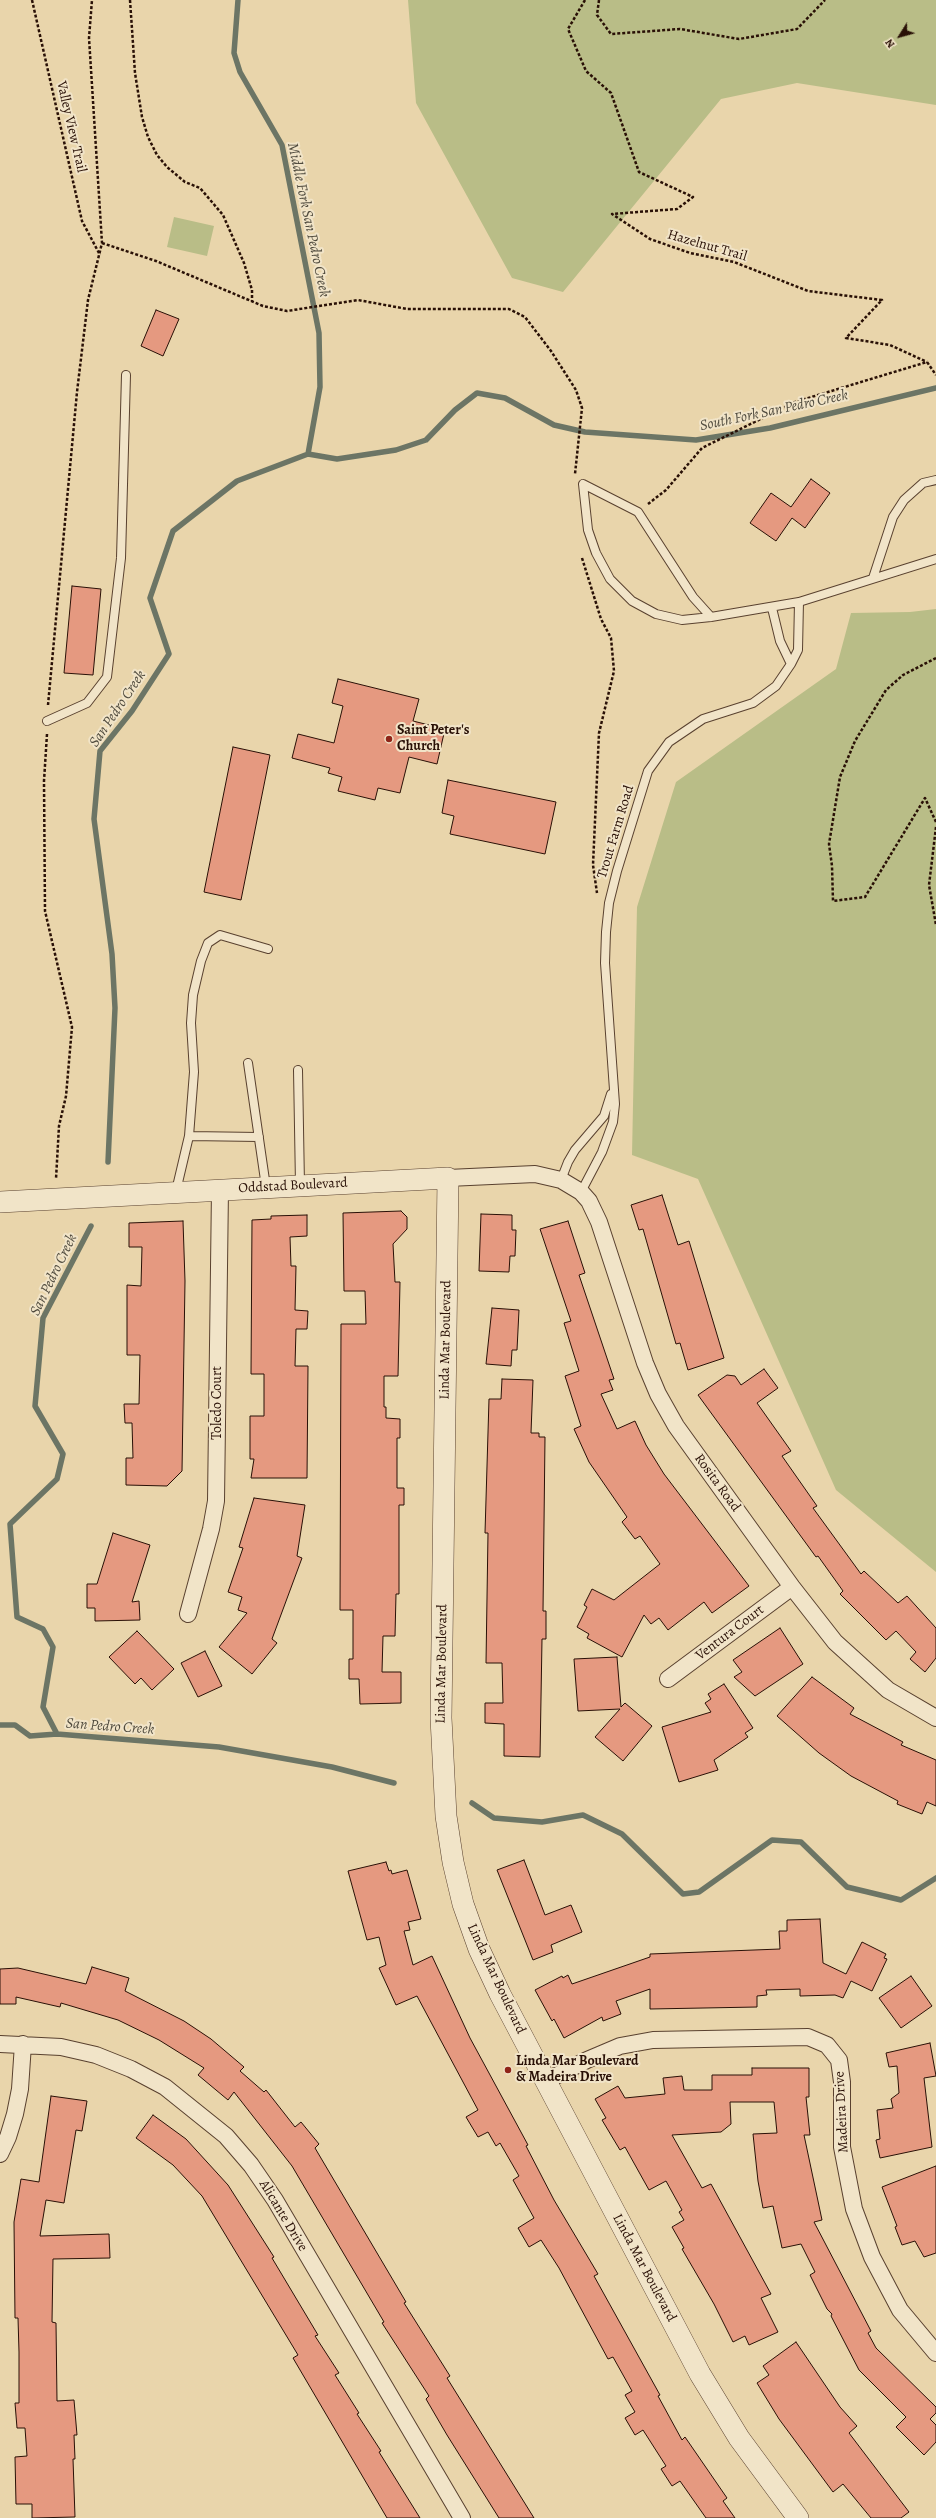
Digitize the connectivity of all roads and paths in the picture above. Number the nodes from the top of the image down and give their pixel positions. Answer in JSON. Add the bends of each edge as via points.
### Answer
{"nodes":[{"id":1,"x":32,"y":0,"type":"edge"},
{"id":2,"x":92,"y":0,"type":"edge"},
{"id":3,"x":130,"y":0,"type":"edge"},
{"id":4,"x":584,"y":0,"type":"edge"},
{"id":5,"x":599,"y":0,"type":"edge"},
{"id":6,"x":825,"y":0,"type":"edge"},
{"id":7,"x":100,"y":256,"type":"dead end"},
{"id":8,"x":252,"y":301,"type":"junction"},
{"id":9,"x":928,"y":362,"type":"junction"},
{"id":10,"x":126,"y":375,"type":"dead end"},
{"id":11,"x":936,"y":375,"type":"edge"},
{"id":12,"x":936,"y":480,"type":"edge"},
{"id":13,"x":574,"y":481,"type":"dead end"},
{"id":14,"x":638,"y":512,"type":"junction"},
{"id":15,"x":581,"y":554,"type":"dead end"},
{"id":16,"x":936,"y":559,"type":"edge"},
{"id":17,"x":873,"y":578,"type":"junction"},
{"id":18,"x":799,"y":602,"type":"junction"},
{"id":19,"x":772,"y":608,"type":"junction"},
{"id":20,"x":712,"y":617,"type":"junction"},
{"id":21,"x":936,"y":658,"type":"edge"},
{"id":22,"x":791,"y":664,"type":"junction"},
{"id":23,"x":47,"y":721,"type":"dead end"},
{"id":24,"x":936,"y":822,"type":"edge"},
{"id":25,"x":936,"y":827,"type":"edge"},
{"id":26,"x":607,"y":921,"type":"junction"},
{"id":27,"x":936,"y":925,"type":"edge"},
{"id":28,"x":268,"y":949,"type":"dead end"},
{"id":29,"x":248,"y":1063,"type":"dead end"},
{"id":30,"x":298,"y":1070,"type":"dead end"},
{"id":31,"x":612,"y":1086,"type":"junction"},
{"id":32,"x":189,"y":1136,"type":"junction"},
{"id":33,"x":259,"y":1137,"type":"junction"},
{"id":34,"x":448,"y":1178,"type":"junction"},
{"id":35,"x":562,"y":1180,"type":"junction"},
{"id":36,"x":300,"y":1185,"type":"junction"},
{"id":37,"x":266,"y":1187,"type":"junction"},
{"id":38,"x":220,"y":1189,"type":"junction"},
{"id":39,"x":176,"y":1191,"type":"junction"},
{"id":40,"x":581,"y":1192,"type":"junction"},
{"id":41,"x":0,"y":1202,"type":"edge"},
{"id":42,"x":792,"y":1587,"type":"junction"},
{"id":43,"x":188,"y":1614,"type":"dead end"},
{"id":44,"x":668,"y":1679,"type":"dead end"},
{"id":45,"x":936,"y":1718,"type":"edge"},
{"id":46,"x":0,"y":2044,"type":"edge"},
{"id":47,"x":23,"y":2044,"type":"junction"},
{"id":48,"x":546,"y":2081,"type":"junction"},
{"id":49,"x":0,"y":2154,"type":"edge"},
{"id":50,"x":936,"y":2353,"type":"edge"},
{"id":51,"x":462,"y":2518,"type":"edge"},
{"id":52,"x":798,"y":2518,"type":"edge"}],
"edges":[{"from":1,"to":7,"type":"path","name":"Valley View Trail","via":[[82,221]]},
{"from":2,"to":8,"type":"path","via":[[89,38],[102,243],[156,261]]},
{"from":3,"to":8,"type":"path","via":[[136,73],[142,117],[148,137],[157,155],[167,167],[185,182],[200,188],[223,215],[244,263],[252,290]]},
{"from":4,"to":9,"type":"path","name":"Hazelnut Trail","via":[[568,29],[586,71],[611,93],[639,172],[693,197],[677,209],[612,214],[650,239],[690,253],[734,262],[808,291],[882,300],[846,338],[890,345]]},
{"from":5,"to":6,"type":"path","via":[[597,15],[611,34],[680,29],[739,38],[797,29]]},
{"from":8,"to":13,"type":"path","via":[[286,311],[358,300],[407,309],[509,309],[525,317],[576,390],[582,408]]},
{"from":9,"to":11,"type":"path"},
{"from":9,"to":14,"type":"path","via":[[795,402],[702,448],[666,490]]},
{"from":10,"to":23,"type":"lane","via":[[121,558],[107,677],[87,703]]},
{"from":12,"to":17,"type":"lane","via":[[923,483],[904,500],[893,517]]},
{"from":14,"to":20,"type":"lane","via":[[693,597]]},
{"from":14,"to":20,"type":"lane","via":[[584,484],[588,530],[596,553],[610,579],[632,601],[656,614],[682,620]]},
{"from":15,"to":26,"type":"path","via":[[601,620],[612,638],[614,671],[599,733],[593,865],[597,894]]},
{"from":16,"to":17,"type":"lane"},
{"from":17,"to":18,"type":"lane"},
{"from":18,"to":19,"type":"lane"},
{"from":18,"to":22,"type":"lane","name":"Trout Farm Road","via":[[798,650]]},
{"from":19,"to":20,"type":"lane"},
{"from":19,"to":22,"type":"lane","via":[[780,641]]},
{"from":21,"to":24,"type":"path","via":[[903,675],[886,690],[855,741],[840,777],[829,844],[833,901],[865,897],[925,798]]},
{"from":22,"to":26,"type":"lane","name":"Trout Farm Road","via":[[776,686],[753,703],[703,719],[669,742],[648,771],[617,871]]},
{"from":25,"to":27,"type":"path","via":[[929,885]]},
{"from":26,"to":31,"type":"lane","name":"Trout Farm Road","via":[[605,963]]},
{"from":28,"to":32,"type":"lane","via":[[220,935],[213,938],[206,948],[193,995],[191,1023],[194,1072]]},
{"from":29,"to":33,"type":"lane"},
{"from":30,"to":36,"type":"lane"},
{"from":31,"to":35,"type":"lane","name":"Trout Farm Road","via":[[604,1116],[575,1150]]},
{"from":31,"to":40,"type":"lane","name":"Trout Farm Road","via":[[615,1104],[608,1138]]},
{"from":32,"to":33,"type":"lane"},
{"from":32,"to":39,"type":"lane"},
{"from":33,"to":37,"type":"lane"},
{"from":34,"to":35,"type":"street","name":"Oddstad Boulevard","via":[[535,1174]]},
{"from":34,"to":36,"type":"street","name":"Oddstad Boulevard"},
{"from":34,"to":48,"type":"street","name":"Linda Mar Boulevard","via":[[441,1718],[446,1816],[463,1904],[479,1949]]},
{"from":35,"to":40,"type":"street","name":"Oddstad Boulevard"},
{"from":36,"to":37,"type":"street","name":"Oddstad Boulevard"},
{"from":37,"to":38,"type":"street","name":"Oddstad Boulevard"},
{"from":38,"to":39,"type":"street","name":"Oddstad Boulevard"},
{"from":38,"to":43,"type":"street","name":"Toledo Court","via":[[216,1501]]},
{"from":39,"to":41,"type":"street","name":"Oddstad Boulevard"},
{"from":40,"to":42,"type":"street","name":"Rosita Road","via":[[589,1201],[599,1222],[645,1363],[658,1394],[676,1426]]},
{"from":42,"to":44,"type":"street","name":"Ventura Court"},
{"from":42,"to":45,"type":"street","name":"Rosita Road","via":[[835,1642],[859,1665],[888,1690]]},
{"from":46,"to":47,"type":"street","name":"Alicante Drive"},
{"from":47,"to":49,"type":"street","via":[[20,2089],[15,2114]]},
{"from":47,"to":51,"type":"street","name":"Alicante Drive","via":[[61,2047],[96,2055],[131,2069],[165,2088],[226,2136],[251,2165],[275,2200]]},
{"from":48,"to":50,"type":"street","name":"Madeira Drive","via":[[620,2046],[653,2040],[808,2037],[827,2045],[839,2060],[842,2082],[842,2147],[854,2209],[872,2258],[900,2310]]},
{"from":48,"to":52,"type":"street","name":"Linda Mar Boulevard","via":[[715,2401],[743,2444]]}]}
